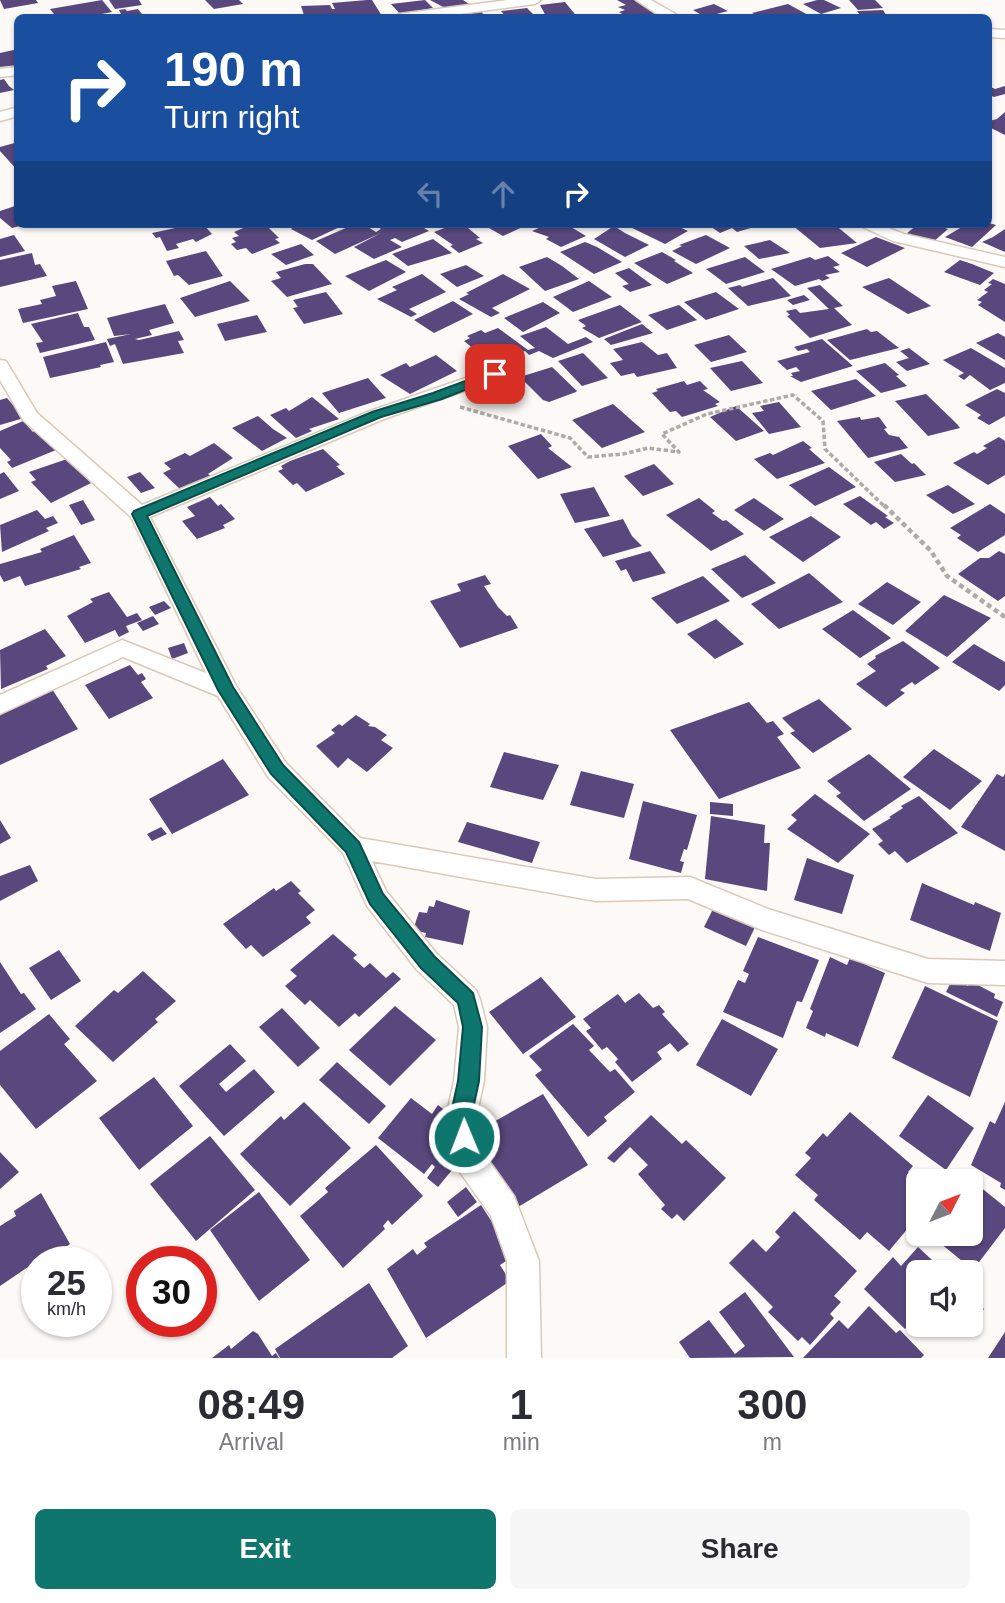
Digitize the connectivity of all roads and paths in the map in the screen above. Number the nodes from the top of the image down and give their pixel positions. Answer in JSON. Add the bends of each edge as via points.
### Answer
{"nodes":[{"id":1,"x":535,"y":0,"type":"edge"},
{"id":2,"x":642,"y":0,"type":"edge"},
{"id":3,"x":429,"y":14,"type":"edge"},
{"id":4,"x":668,"y":14,"type":"edge"},
{"id":5,"x":1005,"y":21,"type":"edge"},
{"id":6,"x":1005,"y":32,"type":"edge"},
{"id":7,"x":874,"y":228,"type":"edge"},
{"id":8,"x":1005,"y":262,"type":"edge"},
{"id":9,"x":0,"y":365,"type":"edge"},
{"id":10,"x":495,"y":374,"type":"dead end"},
{"id":11,"x":438,"y":396,"type":"junction"},
{"id":12,"x":139,"y":514,"type":"junction"},
{"id":13,"x":1005,"y":617,"type":"edge"},
{"id":14,"x":226,"y":690,"type":"junction"},
{"id":15,"x":0,"y":705,"type":"edge"},
{"id":16,"x":353,"y":847,"type":"junction"},
{"id":17,"x":1005,"y":973,"type":"edge"},
{"id":18,"x":524,"y":1358,"type":"edge"}],
"edges":[{"from":1,"to":3,"type":"street"},
{"from":2,"to":4,"type":"street"},
{"from":5,"to":6,"type":"street"},
{"from":7,"to":8,"type":"street"},
{"from":9,"to":12,"type":"street","via":[[30,416]]},
{"from":10,"to":11,"type":"street"},
{"from":11,"to":12,"type":"street","via":[[377,415]]},
{"from":11,"to":13,"type":"path","via":[[465,409],[570,438],[588,457],[648,448],[679,452],[662,434],[707,414],[793,395],[823,421],[825,449],[931,551],[947,576]]},
{"from":12,"to":14,"type":"street"},
{"from":14,"to":15,"type":"street","via":[[122,648]]},
{"from":14,"to":16,"type":"street","via":[[277,770]]},
{"from":16,"to":17,"type":"street","via":[[596,891],[690,888],[762,919],[928,971]]},
{"from":16,"to":18,"type":"street","via":[[376,898],[428,962],[466,999],[472,1027],[469,1081],[461,1118],[468,1157],[503,1207],[523,1261]]}]}
